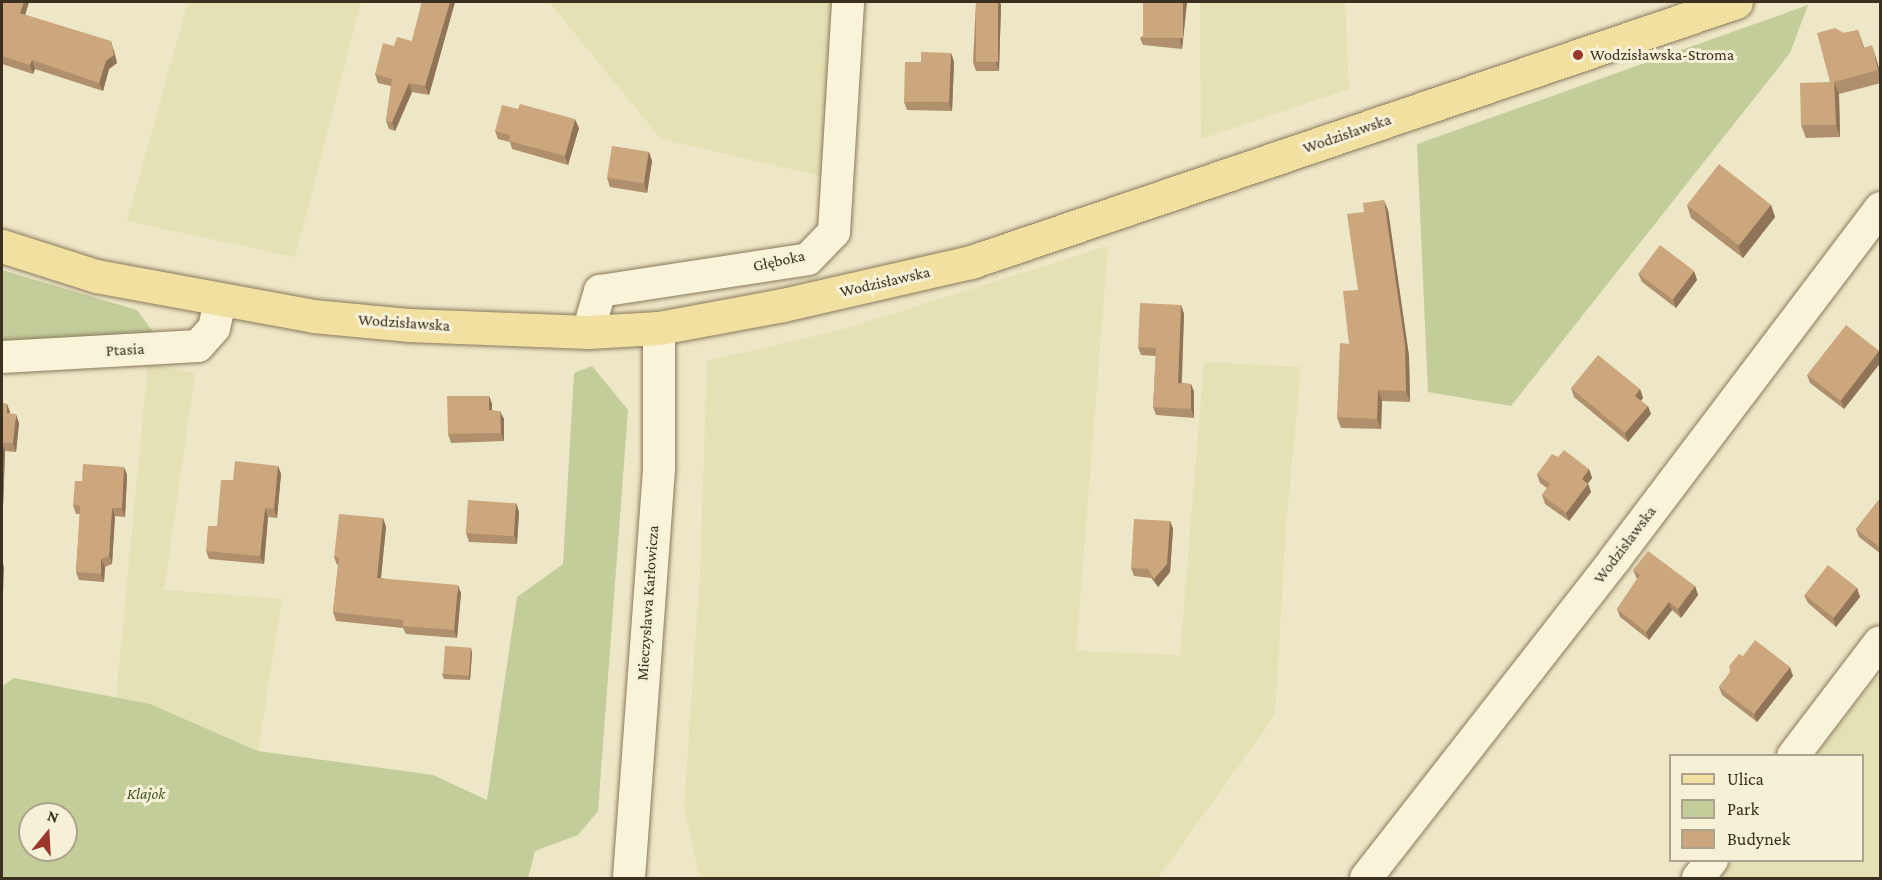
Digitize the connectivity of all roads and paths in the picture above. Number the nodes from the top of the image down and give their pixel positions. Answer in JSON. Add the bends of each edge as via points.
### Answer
{"nodes":[{"id":1,"x":848,"y":2,"type":"edge"},
{"id":2,"x":1736,"y":2,"type":"edge"},
{"id":3,"x":1881,"y":208,"type":"edge"},
{"id":4,"x":2,"y":246,"type":"edge"},
{"id":5,"x":220,"y":301,"type":"junction"},
{"id":6,"x":659,"y":328,"type":"junction"},
{"id":7,"x":588,"y":332,"type":"junction"},
{"id":8,"x":2,"y":357,"type":"edge"},
{"id":9,"x":1881,"y":642,"type":"edge"},
{"id":10,"x":1795,"y":754,"type":"edge"},
{"id":11,"x":1711,"y":862,"type":"edge"},
{"id":12,"x":629,"y":879,"type":"edge"},
{"id":13,"x":1366,"y":879,"type":"edge"},
{"id":14,"x":1698,"y":879,"type":"edge"}],
"edges":[{"from":1,"to":7,"type":"street","name":"Głęboka","via":[[834,232],[808,258],[600,291]]},
{"from":2,"to":6,"type":"main road","name":"Wodzisławska","via":[[972,262],[783,305]]},
{"from":3,"to":13,"type":"street","name":"Wodzisławska"},
{"from":4,"to":5,"type":"main road","name":"Wodzisławska","via":[[96,276]]},
{"from":5,"to":7,"type":"main road","name":"Wodzisławska","via":[[408,325]]},
{"from":5,"to":8,"type":"street","name":"Ptasia","via":[[214,328],[198,346]]},
{"from":6,"to":7,"type":"main road","name":"Wodzisławska"},
{"from":6,"to":12,"type":"street","name":"Mieczysława Karłowicza","via":[[658,466]]},
{"from":9,"to":10,"type":"street"},
{"from":11,"to":14,"type":"street"}]}
